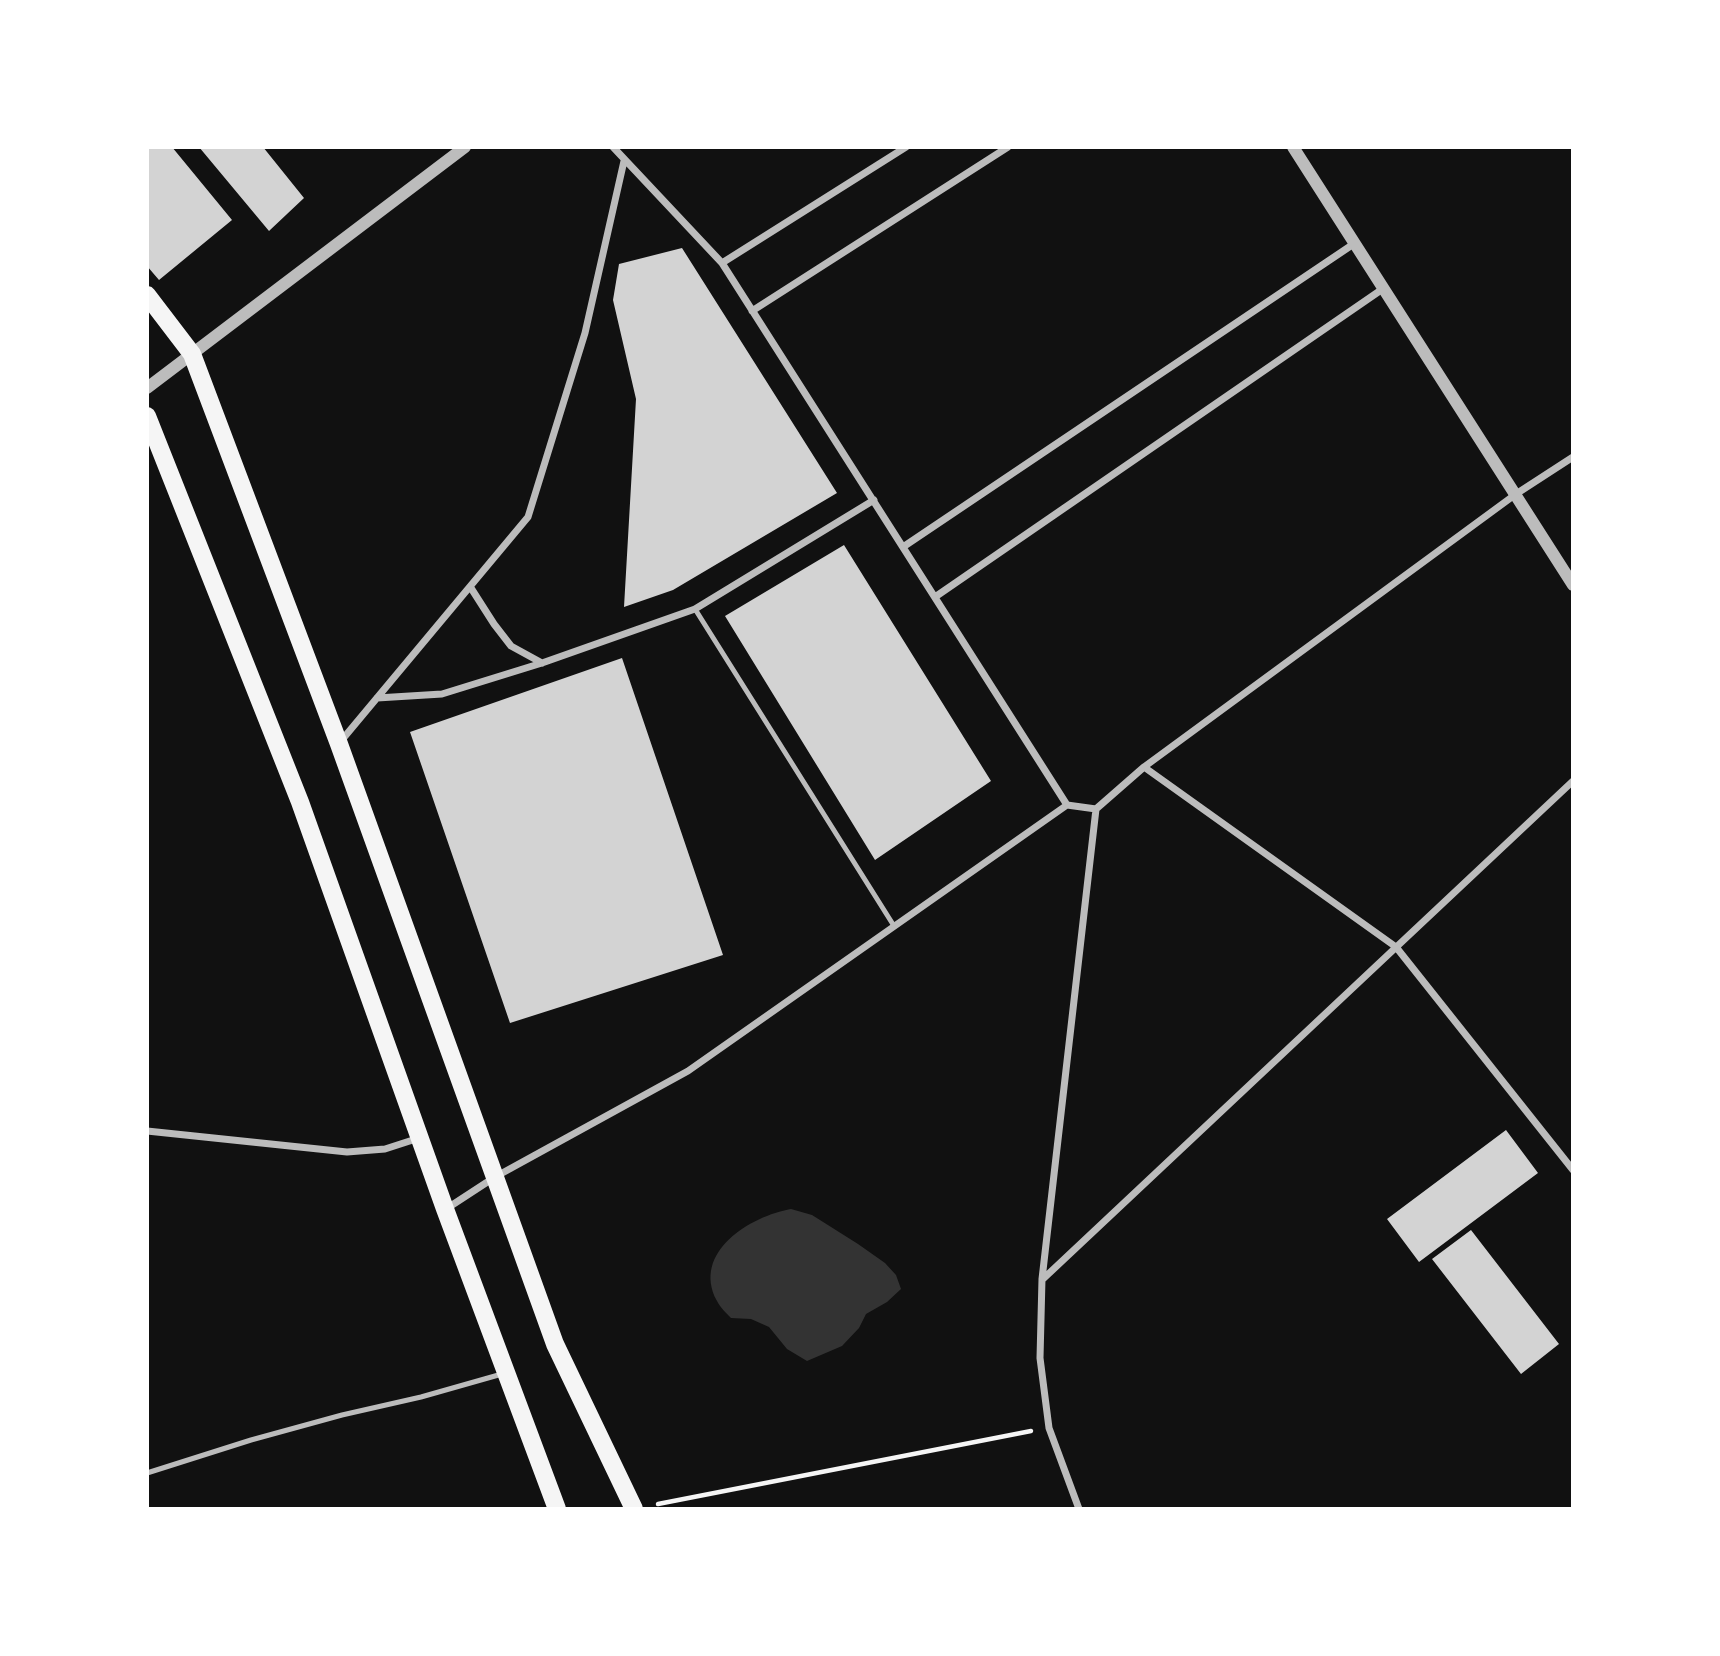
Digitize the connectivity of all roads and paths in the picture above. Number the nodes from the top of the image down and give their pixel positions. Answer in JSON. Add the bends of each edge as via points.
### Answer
{"nodes":[{"id":1,"x":465,"y":147,"type":"edge"},
{"id":2,"x":613,"y":147,"type":"edge"},
{"id":3,"x":906,"y":147,"type":"edge"},
{"id":4,"x":1008,"y":147,"type":"edge"},
{"id":5,"x":1293,"y":147,"type":"edge"},
{"id":6,"x":624,"y":161,"type":"junction"},
{"id":7,"x":1355,"y":242,"type":"junction"},
{"id":8,"x":722,"y":263,"type":"junction"},
{"id":9,"x":1384,"y":288,"type":"junction"},
{"id":10,"x":147,"y":295,"type":"edge"},
{"id":11,"x":752,"y":311,"type":"junction"},
{"id":12,"x":192,"y":354,"type":"junction"},
{"id":13,"x":147,"y":388,"type":"edge"},
{"id":14,"x":147,"y":416,"type":"edge"},
{"id":15,"x":1573,"y":457,"type":"edge"},
{"id":16,"x":1516,"y":494,"type":"junction"},
{"id":17,"x":874,"y":500,"type":"junction"},
{"id":18,"x":903,"y":547,"type":"junction"},
{"id":19,"x":1573,"y":585,"type":"edge"},
{"id":20,"x":471,"y":588,"type":"junction"},
{"id":21,"x":935,"y":597,"type":"junction"},
{"id":22,"x":695,"y":609,"type":"junction"},
{"id":23,"x":542,"y":663,"type":"junction"},
{"id":24,"x":377,"y":698,"type":"junction"},
{"id":25,"x":339,"y":744,"type":"junction"},
{"id":26,"x":1143,"y":767,"type":"junction"},
{"id":27,"x":1573,"y":781,"type":"edge"},
{"id":28,"x":1067,"y":805,"type":"junction"},
{"id":29,"x":1096,"y":809,"type":"junction"},
{"id":30,"x":894,"y":926,"type":"junction"},
{"id":31,"x":1396,"y":947,"type":"junction"},
{"id":32,"x":147,"y":1131,"type":"edge"},
{"id":33,"x":419,"y":1138,"type":"junction"},
{"id":34,"x":1573,"y":1170,"type":"edge"},
{"id":35,"x":495,"y":1177,"type":"junction"},
{"id":36,"x":445,"y":1209,"type":"junction"},
{"id":37,"x":1042,"y":1279,"type":"junction"},
{"id":38,"x":505,"y":1373,"type":"junction"},
{"id":39,"x":1049,"y":1428,"type":"junction"},
{"id":40,"x":147,"y":1473,"type":"edge"},
{"id":41,"x":641,"y":1508,"type":"edge"},
{"id":42,"x":557,"y":1509,"type":"edge"},
{"id":43,"x":1079,"y":1509,"type":"edge"}],
"edges":[{"from":1,"to":12,"type":"street"},
{"from":2,"to":6,"type":"street"},
{"from":3,"to":8,"type":"street"},
{"from":4,"to":11,"type":"street"},
{"from":5,"to":7,"type":"street"},
{"from":6,"to":8,"type":"street"},
{"from":6,"to":20,"type":"street","via":[[584,332],[528,517]]},
{"from":7,"to":9,"type":"street"},
{"from":7,"to":18,"type":"street"},
{"from":8,"to":11,"type":"street"},
{"from":9,"to":16,"type":"street"},
{"from":9,"to":21,"type":"street"},
{"from":10,"to":12,"type":"main road"},
{"from":11,"to":17,"type":"street"},
{"from":12,"to":13,"type":"street"},
{"from":12,"to":25,"type":"main road"},
{"from":14,"to":33,"type":"main road","via":[[299,802]]},
{"from":15,"to":16,"type":"street"},
{"from":16,"to":19,"type":"street"},
{"from":16,"to":26,"type":"street"},
{"from":17,"to":18,"type":"street"},
{"from":17,"to":22,"type":"street"},
{"from":18,"to":21,"type":"street"},
{"from":20,"to":23,"type":"street","via":[[511,646]]},
{"from":20,"to":24,"type":"street"},
{"from":21,"to":28,"type":"street"},
{"from":22,"to":23,"type":"street"},
{"from":22,"to":30,"type":"lane"},
{"from":23,"to":24,"type":"street","via":[[442,694]]},
{"from":24,"to":25,"type":"street"},
{"from":25,"to":35,"type":"main road"},
{"from":26,"to":29,"type":"street"},
{"from":26,"to":31,"type":"street"},
{"from":27,"to":31,"type":"street"},
{"from":28,"to":29,"type":"street"},
{"from":28,"to":30,"type":"street"},
{"from":29,"to":37,"type":"street"},
{"from":30,"to":35,"type":"street","via":[[688,1071]]},
{"from":31,"to":34,"type":"street"},
{"from":31,"to":37,"type":"street"},
{"from":32,"to":33,"type":"street","via":[[347,1152],[385,1149]]},
{"from":33,"to":36,"type":"main road"},
{"from":35,"to":36,"type":"street"},
{"from":35,"to":41,"type":"main road","via":[[555,1344]]},
{"from":36,"to":38,"type":"main road"},
{"from":37,"to":39,"type":"street","via":[[1040,1358]]},
{"from":38,"to":40,"type":"lane","via":[[251,1440]]},
{"from":38,"to":42,"type":"main road"},
{"from":39,"to":41,"type":"path"},
{"from":39,"to":43,"type":"street"}]}
